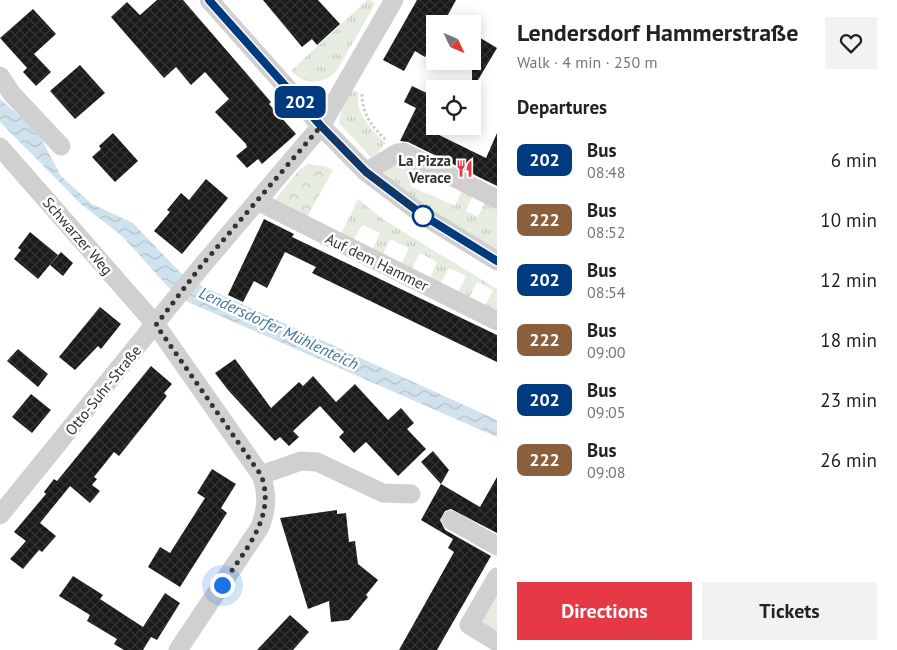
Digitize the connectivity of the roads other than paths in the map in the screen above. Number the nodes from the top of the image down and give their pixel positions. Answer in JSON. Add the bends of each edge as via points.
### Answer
{"nodes":[{"id":1,"x":209,"y":0,"type":"edge"},
{"id":2,"x":394,"y":0,"type":"edge"},
{"id":3,"x":0,"y":76,"type":"edge"},
{"id":4,"x":6,"y":99,"type":"edge"},
{"id":5,"x":321,"y":126,"type":"junction"},
{"id":6,"x":61,"y":146,"type":"dead end"},
{"id":7,"x":0,"y":147,"type":"edge"},
{"id":8,"x":366,"y":172,"type":"junction"},
{"id":9,"x":497,"y":199,"type":"edge"},
{"id":10,"x":257,"y":201,"type":"junction"},
{"id":11,"x":497,"y":261,"type":"edge"},
{"id":12,"x":497,"y":321,"type":"edge"},
{"id":13,"x":156,"y":325,"type":"junction"},
{"id":14,"x":261,"y":475,"type":"junction"},
{"id":15,"x":411,"y":494,"type":"dead end"},
{"id":16,"x":3,"y":504,"type":"edge"},
{"id":17,"x":451,"y":520,"type":"dead end"},
{"id":18,"x":497,"y":546,"type":"edge"},
{"id":19,"x":497,"y":577,"type":"edge"},
{"id":20,"x":497,"y":642,"type":"edge"},
{"id":21,"x":183,"y":648,"type":"edge"}],
"edges":[{"from":1,"to":5,"type":"street"},
{"from":2,"to":5,"type":"street","name":"Otto-Suhr-Straße"},
{"from":3,"to":4,"type":"street"},
{"from":4,"to":6,"type":"street"},
{"from":5,"to":8,"type":"street"},
{"from":5,"to":10,"type":"street","name":"Otto-Suhr-Straße"},
{"from":7,"to":13,"type":"street","name":"Schwarzer Weg"},
{"from":8,"to":9,"type":"street","via":[[403,152]]},
{"from":8,"to":11,"type":"street","via":[[424,216]]},
{"from":10,"to":12,"type":"street","name":"Auf dem Hammer"},
{"from":10,"to":13,"type":"street","name":"Otto-Suhr-Straße"},
{"from":13,"to":14,"type":"street","name":"Schwarzer Weg"},
{"from":13,"to":16,"type":"street","name":"Otto-Suhr-Straße"},
{"from":14,"to":15,"type":"street","via":[[301,460],[317,462],[382,493]]},
{"from":14,"to":21,"type":"street","via":[[267,501],[260,527]]},
{"from":17,"to":18,"type":"street"},
{"from":19,"to":20,"type":"street","via":[[469,626]]}]}
